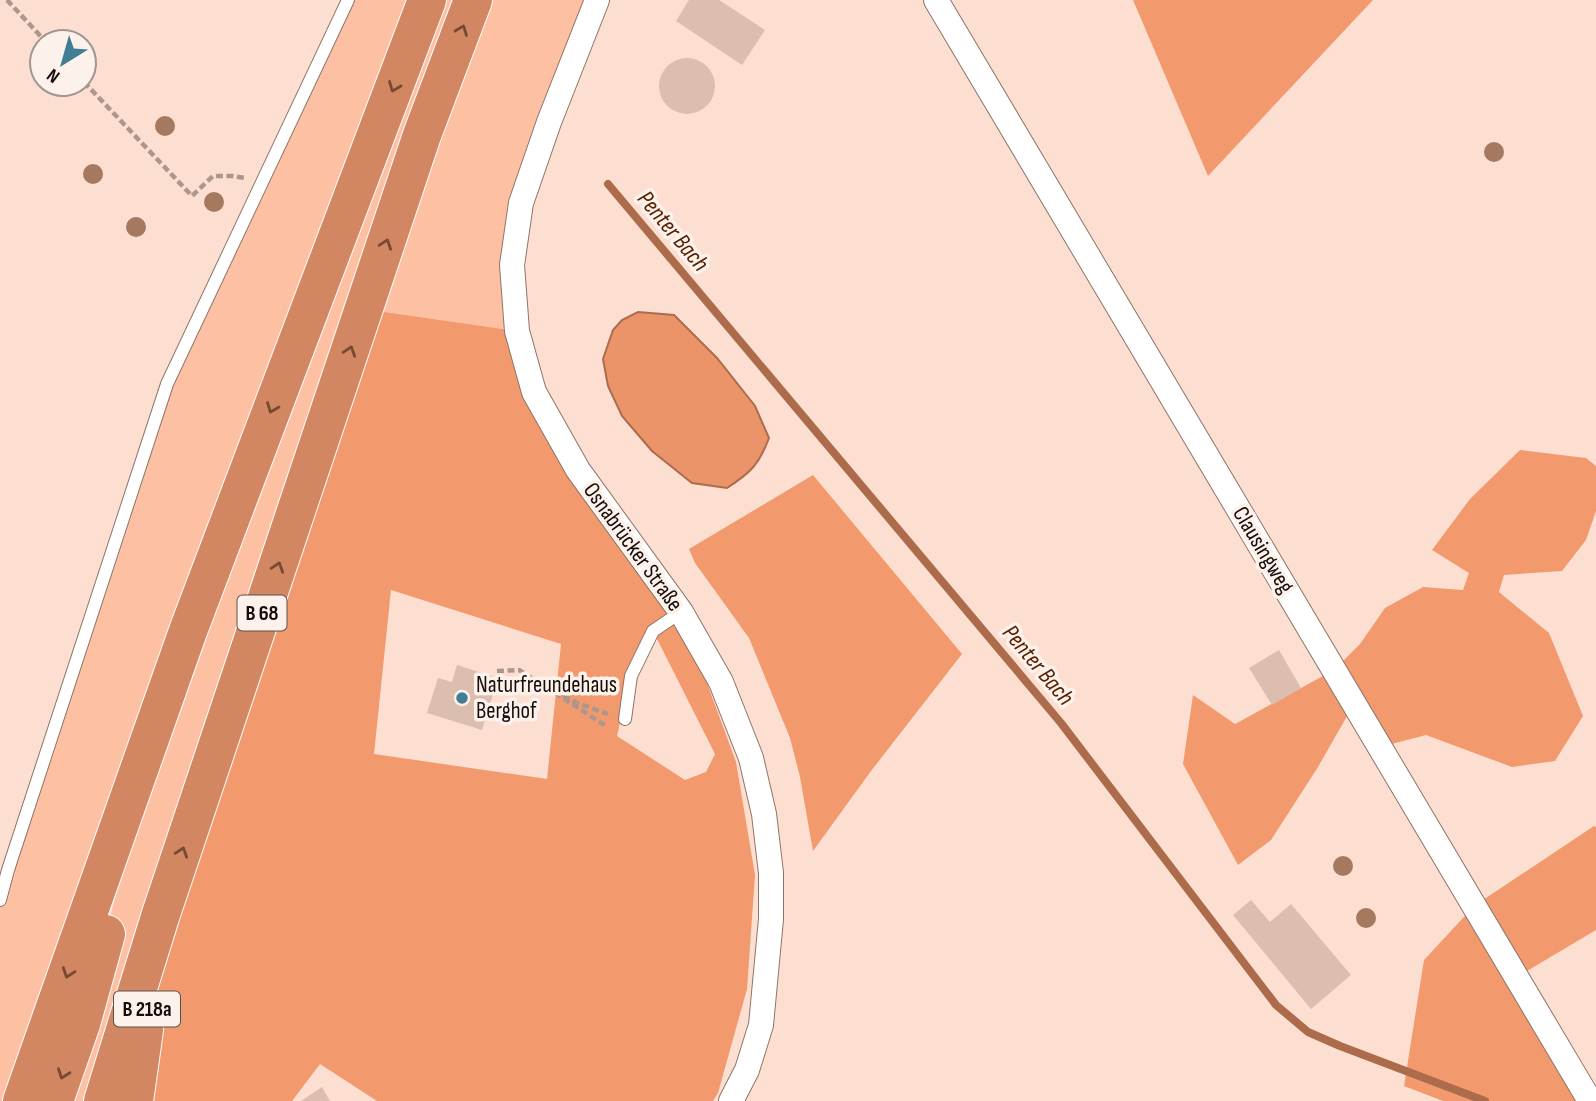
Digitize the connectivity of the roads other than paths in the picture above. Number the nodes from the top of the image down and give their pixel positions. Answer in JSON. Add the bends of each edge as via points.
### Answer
{"nodes":[{"id":1,"x":348,"y":0,"type":"edge"},
{"id":2,"x":427,"y":0,"type":"edge"},
{"id":3,"x":473,"y":0,"type":"edge"},
{"id":4,"x":597,"y":0,"type":"edge"},
{"id":5,"x":936,"y":0,"type":"edge"},
{"id":6,"x":681,"y":612,"type":"junction"},
{"id":7,"x":188,"y":631,"type":"junction"},
{"id":8,"x":625,"y":719,"type":"road end"},
{"id":9,"x":0,"y":900,"type":"edge"},
{"id":10,"x":160,"y":917,"type":"junction"},
{"id":11,"x":22,"y":1101,"type":"edge"},
{"id":12,"x":54,"y":1101,"type":"edge"},
{"id":13,"x":103,"y":1101,"type":"edge"},
{"id":14,"x":134,"y":1101,"type":"edge"},
{"id":15,"x":731,"y":1101,"type":"edge"},
{"id":16,"x":1590,"y":1101,"type":"edge"}],
"edges":[{"from":1,"to":9,"type":"lane","via":[[167,384]]},
{"from":2,"to":7,"type":"highway","number":"B 68","one_way":true},
{"from":10,"to":3,"type":"highway","number":"B 68","one_way":true,"via":[[422,135]]},
{"from":4,"to":6,"type":"street","name":"Osnabrücker Straße","via":[[521,203],[512,265],[517,331],[534,392],[578,470]]},
{"from":5,"to":16,"type":"street","name":"Clausingweg"},
{"from":6,"to":8,"type":"lane","via":[[653,631],[631,676]]},
{"from":6,"to":15,"type":"street","name":"Osnabrücker Straße","via":[[721,682],[751,758],[771,873],[761,1025],[747,1070]]},
{"from":7,"to":11,"type":"highway","number":"B 68","one_way":true},
{"from":7,"to":12,"type":"highway","number":"B 68","one_way":true,"via":[[81,1024]]},
{"from":10,"to":13,"type":"highway","number":"B 68"},
{"from":10,"to":14,"type":"highway","number":"B 218a"}]}
